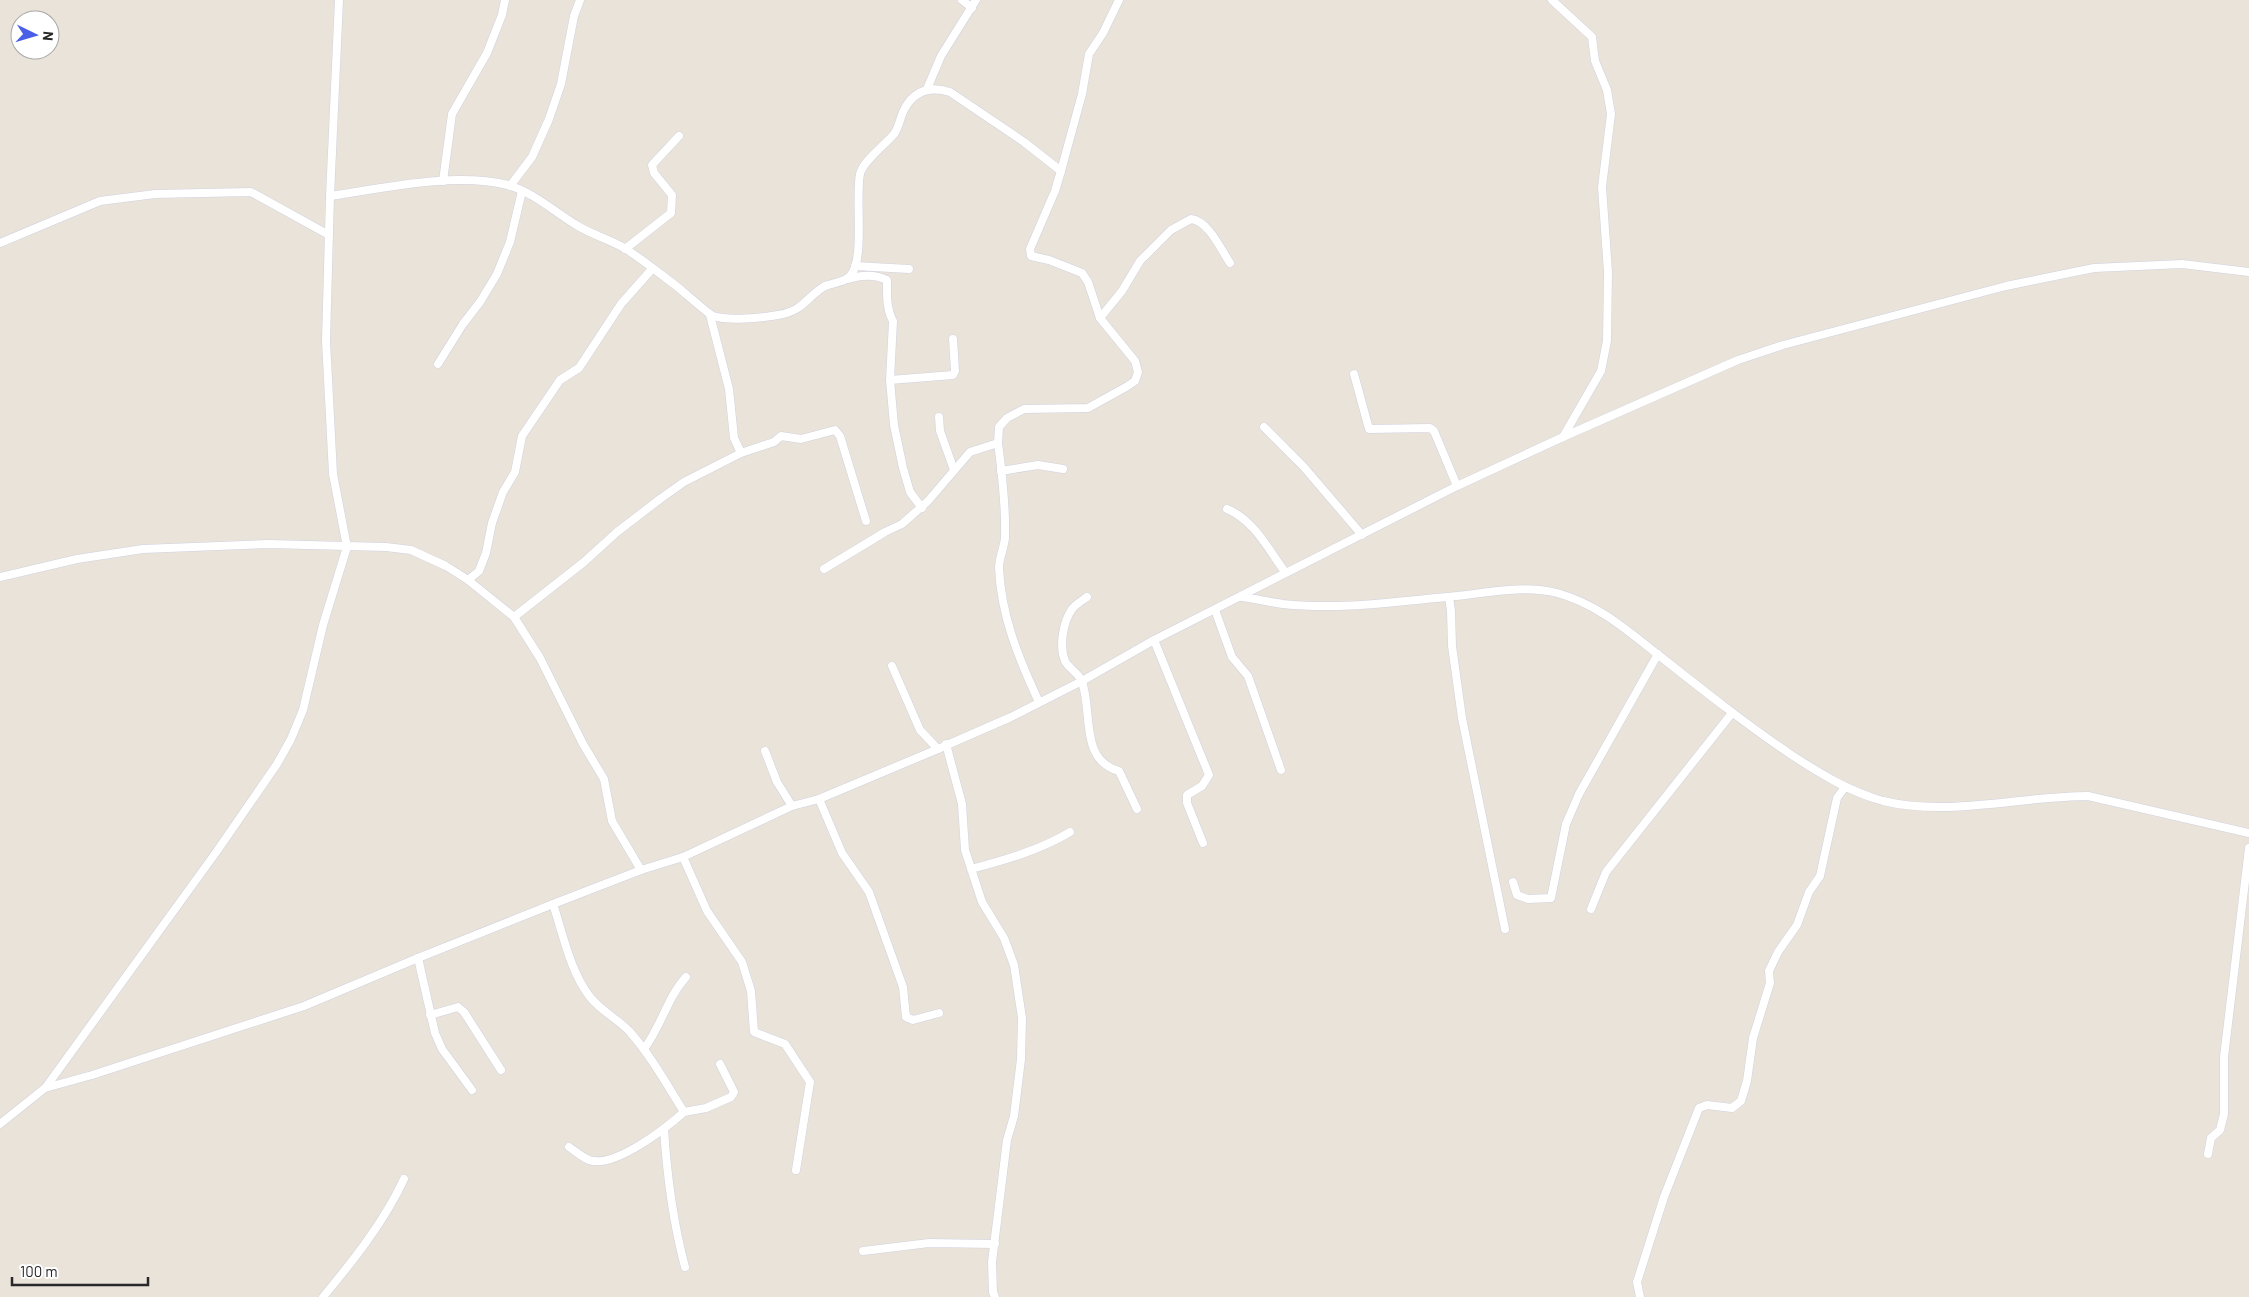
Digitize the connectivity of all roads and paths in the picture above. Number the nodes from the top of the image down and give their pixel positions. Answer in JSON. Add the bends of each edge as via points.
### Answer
{"nodes":[{"id":1,"x":339,"y":0,"type":"edge"},
{"id":2,"x":505,"y":0,"type":"edge"},
{"id":3,"x":580,"y":0,"type":"edge"},
{"id":4,"x":962,"y":0,"type":"edge"},
{"id":5,"x":976,"y":0,"type":"edge"},
{"id":6,"x":1119,"y":0,"type":"edge"},
{"id":7,"x":1552,"y":0,"type":"edge"},
{"id":8,"x":972,"y":8,"type":"junction"},
{"id":9,"x":927,"y":89,"type":"junction"},
{"id":10,"x":679,"y":136,"type":"dead end"},
{"id":11,"x":1060,"y":171,"type":"junction"},
{"id":12,"x":443,"y":181,"type":"junction"},
{"id":13,"x":510,"y":186,"type":"junction"},
{"id":14,"x":522,"y":191,"type":"junction"},
{"id":15,"x":330,"y":196,"type":"junction"},
{"id":16,"x":329,"y":235,"type":"junction"},
{"id":17,"x":0,"y":243,"type":"edge"},
{"id":18,"x":625,"y":249,"type":"junction"},
{"id":19,"x":1230,"y":263,"type":"dead end"},
{"id":20,"x":855,"y":266,"type":"junction"},
{"id":21,"x":652,"y":269,"type":"junction"},
{"id":22,"x":909,"y":270,"type":"dead end"},
{"id":23,"x":2249,"y":272,"type":"edge"},
{"id":24,"x":843,"y":281,"type":"junction"},
{"id":25,"x":710,"y":316,"type":"junction"},
{"id":26,"x":1100,"y":318,"type":"junction"},
{"id":27,"x":953,"y":339,"type":"dead end"},
{"id":28,"x":438,"y":364,"type":"dead end"},
{"id":29,"x":1354,"y":374,"type":"dead end"},
{"id":30,"x":890,"y":380,"type":"junction"},
{"id":31,"x":940,"y":417,"type":"dead end"},
{"id":32,"x":1264,"y":427,"type":"dead end"},
{"id":33,"x":1563,"y":437,"type":"junction"},
{"id":34,"x":998,"y":443,"type":"junction"},
{"id":35,"x":742,"y":454,"type":"junction"},
{"id":36,"x":1063,"y":469,"type":"dead end"},
{"id":37,"x":954,"y":470,"type":"junction"},
{"id":38,"x":1001,"y":471,"type":"junction"},
{"id":39,"x":1457,"y":486,"type":"junction"},
{"id":40,"x":922,"y":508,"type":"junction"},
{"id":41,"x":1227,"y":509,"type":"dead end"},
{"id":42,"x":866,"y":520,"type":"dead end"},
{"id":43,"x":1362,"y":535,"type":"junction"},
{"id":44,"x":347,"y":547,"type":"junction"},
{"id":45,"x":824,"y":569,"type":"dead end"},
{"id":46,"x":1285,"y":572,"type":"junction"},
{"id":47,"x":0,"y":578,"type":"edge"},
{"id":48,"x":468,"y":580,"type":"junction"},
{"id":49,"x":1088,"y":597,"type":"dead end"},
{"id":50,"x":1242,"y":597,"type":"junction"},
{"id":51,"x":1449,"y":597,"type":"junction"},
{"id":52,"x":1215,"y":610,"type":"junction"},
{"id":53,"x":514,"y":617,"type":"junction"},
{"id":54,"x":1154,"y":640,"type":"junction"},
{"id":55,"x":1658,"y":654,"type":"junction"},
{"id":56,"x":892,"y":666,"type":"dead end"},
{"id":57,"x":1082,"y":681,"type":"junction"},
{"id":58,"x":1039,"y":702,"type":"junction"},
{"id":59,"x":1732,"y":713,"type":"junction"},
{"id":60,"x":946,"y":744,"type":"junction"},
{"id":61,"x":938,"y":749,"type":"junction"},
{"id":62,"x":765,"y":751,"type":"dead end"},
{"id":63,"x":1281,"y":770,"type":"dead end"},
{"id":64,"x":1845,"y":786,"type":"junction"},
{"id":65,"x":819,"y":799,"type":"junction"},
{"id":66,"x":792,"y":806,"type":"junction"},
{"id":67,"x":1136,"y":809,"type":"dead end"},
{"id":68,"x":1070,"y":832,"type":"dead end"},
{"id":69,"x":2249,"y":833,"type":"edge"},
{"id":70,"x":1203,"y":843,"type":"dead end"},
{"id":71,"x":2249,"y":848,"type":"edge"},
{"id":72,"x":682,"y":857,"type":"junction"},
{"id":73,"x":641,"y":870,"type":"junction"},
{"id":74,"x":971,"y":870,"type":"junction"},
{"id":75,"x":1513,"y":882,"type":"dead end"},
{"id":76,"x":553,"y":904,"type":"junction"},
{"id":77,"x":1591,"y":909,"type":"dead end"},
{"id":78,"x":1505,"y":930,"type":"dead end"},
{"id":79,"x":418,"y":958,"type":"junction"},
{"id":80,"x":686,"y":977,"type":"dead end"},
{"id":81,"x":939,"y":1013,"type":"dead end"},
{"id":82,"x":430,"y":1015,"type":"junction"},
{"id":83,"x":644,"y":1050,"type":"junction"},
{"id":84,"x":720,"y":1064,"type":"dead end"},
{"id":85,"x":501,"y":1070,"type":"dead end"},
{"id":86,"x":45,"y":1088,"type":"junction"},
{"id":87,"x":472,"y":1090,"type":"dead end"},
{"id":88,"x":684,"y":1112,"type":"junction"},
{"id":89,"x":0,"y":1124,"type":"edge"},
{"id":90,"x":664,"y":1129,"type":"junction"},
{"id":91,"x":569,"y":1147,"type":"dead end"},
{"id":92,"x":2208,"y":1154,"type":"dead end"},
{"id":93,"x":796,"y":1170,"type":"dead end"},
{"id":94,"x":404,"y":1179,"type":"dead end"},
{"id":95,"x":995,"y":1244,"type":"junction"},
{"id":96,"x":863,"y":1251,"type":"dead end"},
{"id":97,"x":685,"y":1267,"type":"dead end"},
{"id":98,"x":322,"y":1297,"type":"edge"},
{"id":99,"x":996,"y":1297,"type":"edge"},
{"id":100,"x":1640,"y":1297,"type":"edge"}],
"edges":[{"from":1,"to":15,"type":"street"},
{"from":2,"to":12,"type":"street","via":[[487,53],[452,114]]},
{"from":3,"to":13,"type":"street","via":[[574,16],[562,84],[549,119],[532,157]]},
{"from":4,"to":8,"type":"street"},
{"from":5,"to":8,"type":"street"},
{"from":6,"to":11,"type":"street","via":[[1104,33],[1089,54],[1082,94]]},
{"from":7,"to":33,"type":"street","via":[[1592,37],[1595,61],[1607,90],[1611,114],[1602,187],[1608,272],[1607,341],[1601,371]]},
{"from":8,"to":9,"type":"street","via":[[941,56]]},
{"from":9,"to":11,"type":"street","via":[[950,92],[1024,142]]},
{"from":9,"to":20,"type":"street","via":[[916,95],[905,108],[894,134],[860,173]]},
{"from":10,"to":18,"type":"street","via":[[652,165],[654,173],[672,195],[671,213]]},
{"from":11,"to":26,"type":"street","via":[[1030,250],[1031,256],[1082,274],[1088,282]]},
{"from":12,"to":13,"type":"street","via":[[492,182]]},
{"from":12,"to":15,"type":"street"},
{"from":13,"to":14,"type":"street"},
{"from":14,"to":18,"type":"street","via":[[581,228]]},
{"from":14,"to":28,"type":"street","via":[[510,242],[497,274]]},
{"from":15,"to":16,"type":"street"},
{"from":16,"to":17,"type":"street","via":[[251,192],[155,194],[100,201]]},
{"from":16,"to":44,"type":"street","via":[[326,342],[333,474]]},
{"from":18,"to":21,"type":"street"},
{"from":19,"to":26,"type":"street","via":[[1210,232],[1200,222],[1191,219],[1171,230],[1140,261]]},
{"from":20,"to":22,"type":"street"},
{"from":20,"to":24,"type":"street","via":[[850,277]]},
{"from":21,"to":25,"type":"street"},
{"from":21,"to":48,"type":"street","via":[[621,304],[578,368],[560,380],[522,436],[515,472],[503,492],[486,553],[479,570]]},
{"from":23,"to":33,"type":"street","via":[[2182,264],[2142,265],[2094,268],[2006,286],[1738,360]]},
{"from":24,"to":25,"type":"street","via":[[825,286],[795,312],[777,316]]},
{"from":24,"to":30,"type":"street","via":[[859,276],[887,280],[887,301],[893,321]]},
{"from":25,"to":35,"type":"street","via":[[729,389],[734,438]]},
{"from":26,"to":34,"type":"street","via":[[1135,361],[1138,372],[1135,381],[1088,408],[1024,409],[1007,418],[1000,427]]},
{"from":27,"to":30,"type":"street","via":[[953,375]]},
{"from":29,"to":39,"type":"street","via":[[1370,428],[1430,428]]},
{"from":30,"to":40,"type":"street","via":[[894,425],[903,468],[910,492]]},
{"from":31,"to":37,"type":"street","via":[[940,431]]},
{"from":32,"to":43,"type":"street","via":[[1303,466]]},
{"from":33,"to":39,"type":"street"},
{"from":34,"to":37,"type":"street","via":[[970,452]]},
{"from":34,"to":38,"type":"street"},
{"from":35,"to":42,"type":"street","via":[[774,442],[781,436],[801,439],[835,430],[840,436]]},
{"from":35,"to":53,"type":"street","via":[[684,482],[660,499]]},
{"from":36,"to":38,"type":"street","via":[[1038,465]]},
{"from":37,"to":40,"type":"street"},
{"from":38,"to":58,"type":"street","via":[[1005,539],[999,565],[1007,624]]},
{"from":39,"to":43,"type":"street"},
{"from":40,"to":45,"type":"street","via":[[902,524]]},
{"from":41,"to":46,"type":"street","via":[[1237,513],[1255,529]]},
{"from":43,"to":46,"type":"street"},
{"from":44,"to":47,"type":"street","via":[[269,544],[143,549],[77,559]]},
{"from":44,"to":48,"type":"street","via":[[411,550]]},
{"from":44,"to":86,"type":"street","via":[[323,625],[303,710],[278,764]]},
{"from":46,"to":50,"type":"street"},
{"from":48,"to":53,"type":"street"},
{"from":49,"to":57,"type":"street","via":[[1072,609],[1063,637],[1066,661]]},
{"from":50,"to":51,"type":"street","via":[[1284,604],[1342,606]]},
{"from":50,"to":52,"type":"street"},
{"from":51,"to":55,"type":"street","via":[[1523,589],[1554,592],[1589,603]]},
{"from":51,"to":78,"type":"street","via":[[1462,718]]},
{"from":52,"to":54,"type":"street"},
{"from":52,"to":63,"type":"street","via":[[1232,656],[1248,676]]},
{"from":53,"to":73,"type":"street","via":[[540,658],[604,779],[612,821]]},
{"from":54,"to":57,"type":"street"},
{"from":54,"to":70,"type":"street","via":[[1209,775],[1202,786],[1187,795]]},
{"from":55,"to":59,"type":"street"},
{"from":55,"to":75,"type":"street","via":[[1579,794],[1566,824],[1551,898],[1528,899],[1517,895]]},
{"from":56,"to":61,"type":"street","via":[[920,730]]},
{"from":57,"to":58,"type":"street"},
{"from":57,"to":67,"type":"street","via":[[1093,746],[1100,762],[1119,771]]},
{"from":58,"to":60,"type":"street"},
{"from":59,"to":64,"type":"street","via":[[1812,769]]},
{"from":59,"to":77,"type":"street","via":[[1606,872]]},
{"from":60,"to":61,"type":"street"},
{"from":60,"to":74,"type":"street","via":[[962,804],[965,850]]},
{"from":61,"to":65,"type":"street"},
{"from":62,"to":66,"type":"street","via":[[777,782]]},
{"from":64,"to":69,"type":"street","via":[[1904,806],[2088,796]]},
{"from":64,"to":100,"type":"street","via":[[1837,798],[1820,876],[1809,892],[1797,925],[1769,971],[1770,983],[1753,1038],[1741,1101],[1732,1108],[1707,1105],[1698,1108],[1664,1197],[1638,1282]]},
{"from":65,"to":66,"type":"street"},
{"from":65,"to":81,"type":"street","via":[[842,854],[869,892],[903,987],[906,1017],[913,1020]]},
{"from":66,"to":72,"type":"street"},
{"from":68,"to":74,"type":"street","via":[[1017,856]]},
{"from":71,"to":92,"type":"street","via":[[2224,1057],[2224,1114],[2220,1130],[2211,1138]]},
{"from":72,"to":73,"type":"street"},
{"from":72,"to":93,"type":"street","via":[[707,911],[742,962],[751,991],[754,1032],[785,1044],[810,1082]]},
{"from":73,"to":76,"type":"street"},
{"from":74,"to":95,"type":"street","via":[[982,902],[1004,938],[1014,965],[1022,1018],[1021,1059],[1014,1116],[1007,1140]]},
{"from":76,"to":79,"type":"street"},
{"from":76,"to":83,"type":"street","via":[[572,963],[590,998],[629,1030]]},
{"from":79,"to":82,"type":"street"},
{"from":79,"to":86,"type":"street","via":[[304,1006]]},
{"from":80,"to":83,"type":"street","via":[[677,987]]},
{"from":82,"to":85,"type":"street","via":[[458,1007]]},
{"from":82,"to":87,"type":"street","via":[[442,1050]]},
{"from":83,"to":88,"type":"street"},
{"from":84,"to":88,"type":"street","via":[[734,1092],[731,1097],[706,1108]]},
{"from":86,"to":89,"type":"street"},
{"from":88,"to":90,"type":"street"},
{"from":90,"to":91,"type":"street","via":[[635,1148],[602,1160],[589,1160]]},
{"from":90,"to":97,"type":"street","via":[[668,1180]]},
{"from":94,"to":98,"type":"street","via":[[372,1235]]},
{"from":95,"to":96,"type":"street","via":[[929,1243]]},
{"from":95,"to":99,"type":"street","via":[[992,1262]]}]}
